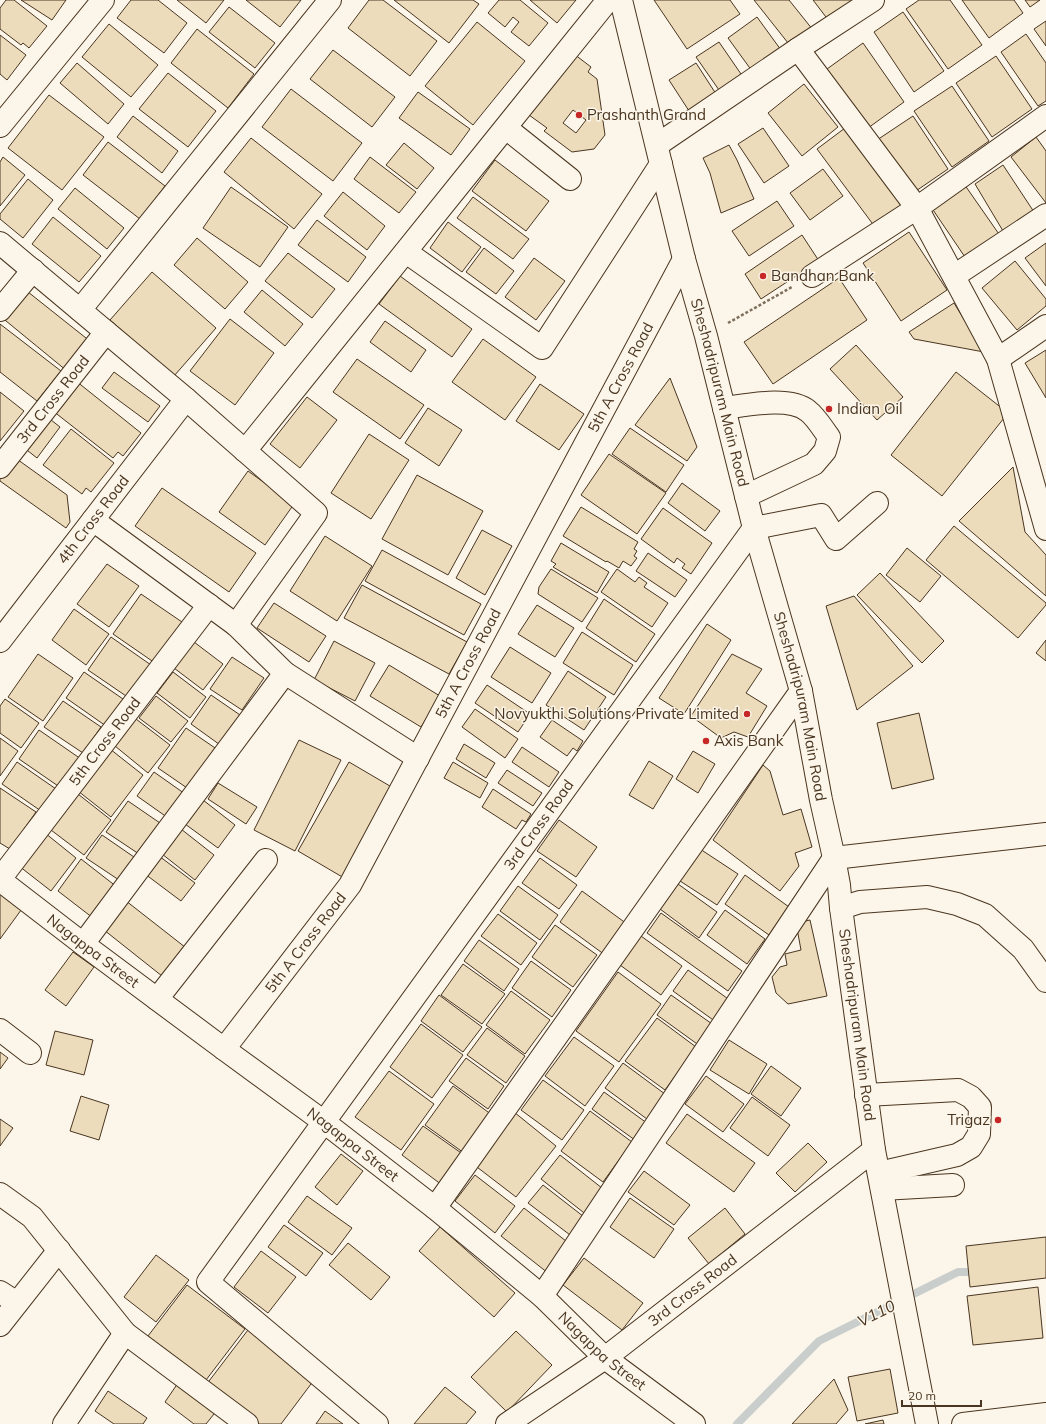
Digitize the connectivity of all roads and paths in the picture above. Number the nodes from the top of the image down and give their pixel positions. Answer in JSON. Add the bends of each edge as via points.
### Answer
{"nodes":[{"id":1,"x":103,"y":0,"type":"edge"},
{"id":2,"x":330,"y":0,"type":"edge"},
{"id":3,"x":608,"y":0,"type":"edge"},
{"id":4,"x":621,"y":0,"type":"edge"},
{"id":5,"x":873,"y":0,"type":"edge"},
{"id":6,"x":798,"y":49,"type":"junction"},
{"id":7,"x":1046,"y":116,"type":"edge"},
{"id":8,"x":0,"y":126,"type":"edge"},
{"id":9,"x":506,"y":128,"type":"junction"},
{"id":10,"x":659,"y":155,"type":"junction"},
{"id":11,"x":570,"y":179,"type":"dead end"},
{"id":12,"x":917,"y":208,"type":"junction"},
{"id":13,"x":1046,"y":215,"type":"edge"},
{"id":14,"x":0,"y":243,"type":"edge"},
{"id":15,"x":406,"y":252,"type":"junction"},
{"id":16,"x":684,"y":259,"type":"junction"},
{"id":17,"x":33,"y":270,"type":"junction"},
{"id":18,"x":812,"y":276,"type":"joint"},
{"id":19,"x":954,"y":276,"type":"junction"},
{"id":20,"x":0,"y":310,"type":"edge"},
{"id":21,"x":80,"y":310,"type":"junction"},
{"id":22,"x":1046,"y":326,"type":"edge"},
{"id":23,"x":106,"y":332,"type":"junction"},
{"id":24,"x":706,"y":336,"type":"junction"},
{"id":25,"x":998,"y":359,"type":"junction"},
{"id":26,"x":186,"y":399,"type":"junction"},
{"id":27,"x":724,"y":408,"type":"junction"},
{"id":28,"x":245,"y":451,"type":"junction"},
{"id":29,"x":0,"y":467,"type":"edge"},
{"id":30,"x":746,"y":496,"type":"junction"},
{"id":31,"x":877,"y":503,"type":"dead end"},
{"id":32,"x":93,"y":520,"type":"junction"},
{"id":33,"x":754,"y":528,"type":"junction"},
{"id":34,"x":1046,"y":529,"type":"edge"},
{"id":35,"x":209,"y":604,"type":"junction"},
{"id":36,"x":236,"y":625,"type":"junction"},
{"id":37,"x":0,"y":641,"type":"edge"},
{"id":38,"x":285,"y":673,"type":"junction"},
{"id":39,"x":802,"y":691,"type":"junction"},
{"id":40,"x":418,"y":758,"type":"junction"},
{"id":41,"x":1046,"y":834,"type":"edge"},
{"id":42,"x":834,"y":858,"type":"junction"},
{"id":43,"x":266,"y":860,"type":"dead end"},
{"id":44,"x":0,"y":880,"type":"edge"},
{"id":45,"x":841,"y":908,"type":"junction"},
{"id":46,"x":83,"y":944,"type":"junction"},
{"id":47,"x":1046,"y":981,"type":"edge"},
{"id":48,"x":157,"y":999,"type":"junction"},
{"id":49,"x":0,"y":1030,"type":"edge"},
{"id":50,"x":224,"y":1050,"type":"junction"},
{"id":51,"x":30,"y":1053,"type":"dead end"},
{"id":52,"x":866,"y":1095,"type":"junction"},
{"id":53,"x":324,"y":1122,"type":"junction"},
{"id":54,"x":874,"y":1150,"type":"junction"},
{"id":55,"x":880,"y":1181,"type":"junction"},
{"id":56,"x":953,"y":1185,"type":"dead end"},
{"id":57,"x":0,"y":1194,"type":"edge"},
{"id":58,"x":435,"y":1208,"type":"junction"},
{"id":59,"x":59,"y":1250,"type":"junction"},
{"id":60,"x":542,"y":1296,"type":"junction"},
{"id":61,"x":8,"y":1298,"type":"edge"},
{"id":62,"x":0,"y":1325,"type":"edge"},
{"id":63,"x":125,"y":1333,"type":"junction"},
{"id":64,"x":605,"y":1358,"type":"junction"},
{"id":65,"x":1046,"y":1414,"type":"edge"},
{"id":66,"x":64,"y":1424,"type":"edge"},
{"id":67,"x":247,"y":1424,"type":"edge"},
{"id":68,"x":377,"y":1424,"type":"edge"},
{"id":69,"x":507,"y":1424,"type":"edge"},
{"id":70,"x":694,"y":1424,"type":"edge"},
{"id":71,"x":927,"y":1424,"type":"edge"},
{"id":72,"x":963,"y":1424,"type":"edge"}],
"edges":[{"from":1,"to":8,"type":"street"},
{"from":2,"to":21,"type":"street"},
{"from":3,"to":9,"type":"street"},
{"from":4,"to":10,"type":"street","name":"Sheshadripuram Main Road"},
{"from":5,"to":6,"type":"street"},
{"from":6,"to":10,"type":"street"},
{"from":6,"to":12,"type":"street"},
{"from":7,"to":12,"type":"street"},
{"from":9,"to":11,"type":"street"},
{"from":9,"to":15,"type":"street"},
{"from":10,"to":15,"type":"street","via":[[542,348]]},
{"from":10,"to":16,"type":"street","name":"Sheshadripuram Main Road"},
{"from":12,"to":18,"type":"street"},
{"from":12,"to":19,"type":"street"},
{"from":13,"to":19,"type":"street"},
{"from":14,"to":17,"type":"street"},
{"from":15,"to":28,"type":"street"},
{"from":16,"to":24,"type":"street","name":"Sheshadripuram Main Road"},
{"from":16,"to":40,"type":"street","name":"5th A Cross Road"},
{"from":17,"to":20,"type":"street"},
{"from":17,"to":21,"type":"street"},
{"from":18,"to":24,"type":"path"},
{"from":19,"to":25,"type":"street"},
{"from":21,"to":23,"type":"street"},
{"from":22,"to":25,"type":"street"},
{"from":23,"to":26,"type":"street"},
{"from":23,"to":29,"type":"street","name":"3rd Cross Road"},
{"from":24,"to":27,"type":"street","name":"Sheshadripuram Main Road"},
{"from":25,"to":34,"type":"street"},
{"from":26,"to":28,"type":"street"},
{"from":26,"to":32,"type":"street","name":"4th Cross Road"},
{"from":27,"to":30,"type":"street","name":"Sheshadripuram Main Road"},
{"from":27,"to":30,"type":"street","via":[[781,402],[800,406],[809,411],[829,437],[826,451],[814,464]]},
{"from":28,"to":36,"type":"street","via":[[316,513]]},
{"from":30,"to":33,"type":"street","name":"Sheshadripuram Main Road"},
{"from":31,"to":33,"type":"street","via":[[836,539],[821,515]]},
{"from":32,"to":35,"type":"street"},
{"from":32,"to":37,"type":"street","name":"4th Cross Road"},
{"from":33,"to":39,"type":"street","name":"Sheshadripuram Main Road"},
{"from":33,"to":53,"type":"street","name":"3rd Cross Road"},
{"from":35,"to":36,"type":"street"},
{"from":35,"to":44,"type":"street","name":"5th Cross Road"},
{"from":36,"to":38,"type":"street"},
{"from":38,"to":40,"type":"street"},
{"from":38,"to":46,"type":"street"},
{"from":39,"to":42,"type":"street","name":"Sheshadripuram Main Road"},
{"from":39,"to":58,"type":"street"},
{"from":40,"to":50,"type":"street","name":"5th A Cross Road","via":[[350,885]]},
{"from":41,"to":42,"type":"street"},
{"from":42,"to":45,"type":"street","name":"Sheshadripuram Main Road"},
{"from":42,"to":60,"type":"street"},
{"from":43,"to":48,"type":"street"},
{"from":44,"to":46,"type":"street","name":"Nagappa Street"},
{"from":45,"to":47,"type":"street","via":[[860,902],[927,897],[958,904],[985,915],[1024,949]]},
{"from":45,"to":52,"type":"street","name":"Sheshadripuram Main Road"},
{"from":46,"to":48,"type":"street","name":"Nagappa Street"},
{"from":48,"to":50,"type":"street","name":"Nagappa Street"},
{"from":49,"to":51,"type":"street"},
{"from":50,"to":53,"type":"street","name":"Nagappa Street"},
{"from":52,"to":54,"type":"street","name":"Sheshadripuram Main Road"},
{"from":52,"to":55,"type":"street","via":[[958,1090],[971,1097],[980,1107],[979,1134],[971,1147]]},
{"from":53,"to":58,"type":"street","name":"Nagappa Street"},
{"from":53,"to":68,"type":"street","name":"3rd Cross Road","via":[[208,1282]]},
{"from":54,"to":55,"type":"street","name":"Sheshadripuram Main Road"},
{"from":54,"to":64,"type":"street","name":"3rd Cross Road"},
{"from":55,"to":56,"type":"street"},
{"from":55,"to":71,"type":"street","name":"Sheshadripuram Main Road"},
{"from":57,"to":59,"type":"street","via":[[32,1217]]},
{"from":58,"to":60,"type":"street","name":"Nagappa Street"},
{"from":59,"to":61,"type":"street"},
{"from":59,"to":63,"type":"street"},
{"from":60,"to":64,"type":"street","name":"Nagappa Street"},
{"from":61,"to":62,"type":"street"},
{"from":63,"to":66,"type":"street"},
{"from":63,"to":67,"type":"street"},
{"from":64,"to":69,"type":"street","name":"3rd Cross Road"},
{"from":64,"to":70,"type":"street","name":"Nagappa Street"},
{"from":65,"to":72,"type":"street"}]}
